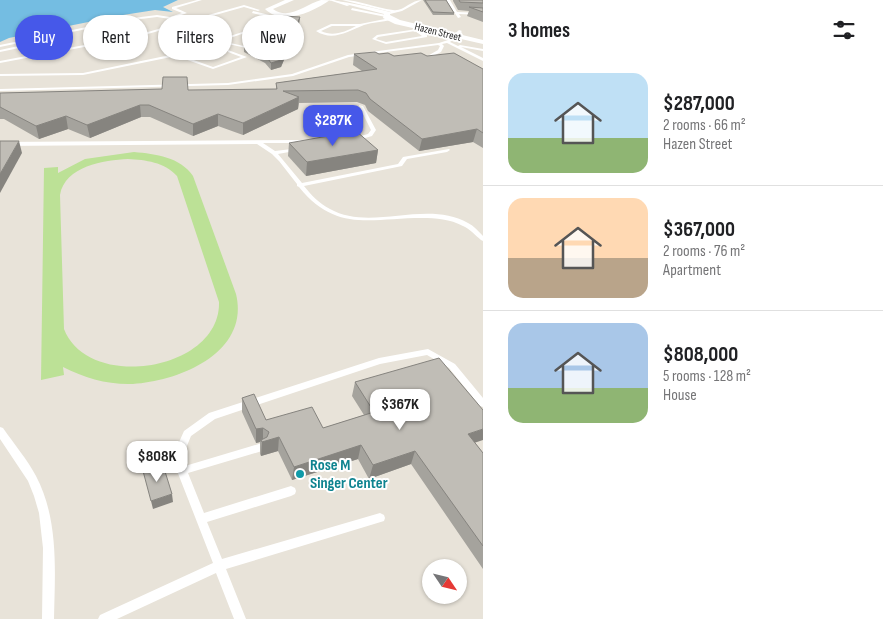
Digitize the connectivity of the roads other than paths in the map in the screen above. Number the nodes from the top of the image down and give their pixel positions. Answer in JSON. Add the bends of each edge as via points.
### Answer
{"nodes":[{"id":1,"x":200,"y":0,"type":"edge"},
{"id":2,"x":291,"y":0,"type":"edge"},
{"id":3,"x":330,"y":0,"type":"edge"},
{"id":4,"x":344,"y":0,"type":"edge"},
{"id":5,"x":420,"y":0,"type":"edge"},
{"id":6,"x":448,"y":0,"type":"edge"},
{"id":7,"x":268,"y":8,"type":"junction"},
{"id":8,"x":258,"y":10,"type":"junction"},
{"id":9,"x":456,"y":13,"type":"junction"},
{"id":10,"x":483,"y":14,"type":"edge"},
{"id":11,"x":180,"y":15,"type":"edge"},
{"id":12,"x":271,"y":15,"type":"edge"},
{"id":13,"x":278,"y":15,"type":"edge"},
{"id":14,"x":289,"y":15,"type":"edge"},
{"id":15,"x":158,"y":16,"type":"edge"},
{"id":16,"x":391,"y":16,"type":"junction"},
{"id":17,"x":158,"y":17,"type":"edge"},
{"id":18,"x":459,"y":17,"type":"edge"},
{"id":19,"x":360,"y":25,"type":"junction"},
{"id":20,"x":260,"y":27,"type":"joint"},
{"id":21,"x":424,"y":29,"type":"junction"},
{"id":22,"x":416,"y":32,"type":"junction"},
{"id":23,"x":483,"y":35,"type":"edge"},
{"id":24,"x":454,"y":36,"type":"junction"},
{"id":25,"x":483,"y":42,"type":"edge"},
{"id":26,"x":439,"y":44,"type":"junction"},
{"id":27,"x":0,"y":46,"type":"edge"},
{"id":28,"x":458,"y":47,"type":"junction"},
{"id":29,"x":483,"y":50,"type":"edge"},
{"id":30,"x":0,"y":51,"type":"edge"},
{"id":31,"x":232,"y":52,"type":"edge"},
{"id":32,"x":380,"y":52,"type":"junction"},
{"id":33,"x":354,"y":55,"type":"junction"},
{"id":34,"x":158,"y":59,"type":"edge"},
{"id":35,"x":373,"y":59,"type":"edge"},
{"id":36,"x":190,"y":60,"type":"edge"},
{"id":37,"x":380,"y":60,"type":"edge"},
{"id":38,"x":483,"y":60,"type":"edge"},
{"id":39,"x":419,"y":61,"type":"edge"},
{"id":40,"x":0,"y":62,"type":"edge"},
{"id":41,"x":0,"y":75,"type":"edge"},
{"id":42,"x":0,"y":90,"type":"edge"},
{"id":43,"x":361,"y":106,"type":"edge"},
{"id":44,"x":312,"y":141,"type":"edge"},
{"id":45,"x":348,"y":141,"type":"edge"},
{"id":46,"x":258,"y":142,"type":"junction"},
{"id":47,"x":0,"y":144,"type":"edge"},
{"id":48,"x":302,"y":149,"type":"edge"},
{"id":49,"x":447,"y":150,"type":"edge"},
{"id":50,"x":274,"y":154,"type":"junction"},
{"id":51,"x":299,"y":185,"type":"junction"},
{"id":52,"x":483,"y":239,"type":"edge"},
{"id":53,"x":483,"y":404,"type":"edge"},
{"id":54,"x":0,"y":431,"type":"edge"},
{"id":55,"x":262,"y":447,"type":"edge"},
{"id":56,"x":182,"y":471,"type":"junction"},
{"id":57,"x":291,"y":491,"type":"dead end"},
{"id":58,"x":380,"y":518,"type":"dead end"},
{"id":59,"x":201,"y":519,"type":"junction"},
{"id":60,"x":219,"y":566,"type":"junction"},
{"id":61,"x":48,"y":619,"type":"edge"},
{"id":62,"x":104,"y":619,"type":"edge"},
{"id":63,"x":240,"y":619,"type":"edge"}],
"edges":[{"from":1,"to":11,"type":"lane","via":[[173,8],[185,13]]},
{"from":2,"to":7,"type":"street"},
{"from":3,"to":14,"type":"street"},
{"from":3,"to":16,"type":"street","name":"Hazen Street"},
{"from":3,"to":16,"type":"lane"},
{"from":4,"to":16,"type":"lane","via":[[362,2]]},
{"from":5,"to":16,"type":"lane"},
{"from":6,"to":9,"type":"lane"},
{"from":7,"to":8,"type":"lane"},
{"from":7,"to":13,"type":"street"},
{"from":8,"to":12,"type":"lane","via":[[253,12]]},
{"from":8,"to":40,"type":"lane","via":[[244,6],[137,36]]},
{"from":9,"to":10,"type":"lane"},
{"from":9,"to":18,"type":"lane"},
{"from":15,"to":27,"type":"lane","via":[[125,20]]},
{"from":16,"to":19,"type":"lane"},
{"from":16,"to":21,"type":"street","name":"Hazen Street"},
{"from":16,"to":24,"type":"street","name":"Hazen Street"},
{"from":17,"to":30,"type":"lane"},
{"from":19,"to":19,"type":"lane","via":[[342,34],[318,31],[331,25]]},
{"from":20,"to":20,"type":"lane","via":[[243,33],[217,41],[245,47]]},
{"from":21,"to":22,"type":"lane"},
{"from":21,"to":24,"type":"street","name":"Hazen Street"},
{"from":22,"to":22,"type":"lane","via":[[377,36],[374,39],[386,43],[426,37]]},
{"from":23,"to":24,"type":"street","name":"Hazen Street"},
{"from":24,"to":25,"type":"street","name":"Hazen Street"},
{"from":24,"to":26,"type":"lane"},
{"from":24,"to":28,"type":"lane"},
{"from":26,"to":32,"type":"lane"},
{"from":26,"to":39,"type":"lane","via":[[442,46],[440,51]]},
{"from":28,"to":29,"type":"lane"},
{"from":28,"to":38,"type":"lane"},
{"from":31,"to":36,"type":"lane","via":[[245,57],[213,68]]},
{"from":32,"to":33,"type":"lane"},
{"from":32,"to":37,"type":"lane"},
{"from":33,"to":35,"type":"lane"},
{"from":33,"to":42,"type":"lane","via":[[293,75],[228,84]]},
{"from":34,"to":41,"type":"lane","via":[[83,74]]},
{"from":43,"to":45,"type":"lane","via":[[374,130]]},
{"from":44,"to":46,"type":"lane"},
{"from":46,"to":47,"type":"lane"},
{"from":46,"to":50,"type":"lane"},
{"from":48,"to":50,"type":"lane"},
{"from":49,"to":51,"type":"lane","via":[[405,158],[400,165]]},
{"from":50,"to":51,"type":"lane"},
{"from":51,"to":52,"type":"lane","via":[[329,211],[368,219],[444,218],[464,223]]},
{"from":53,"to":56,"type":"lane","via":[[452,366],[428,352],[380,361],[212,416],[187,434],[177,458]]},
{"from":54,"to":61,"type":"lane","via":[[32,479],[41,504],[50,544]]},
{"from":55,"to":56,"type":"lane"},
{"from":56,"to":59,"type":"lane"},
{"from":57,"to":59,"type":"lane"},
{"from":58,"to":60,"type":"lane"},
{"from":59,"to":60,"type":"lane"},
{"from":60,"to":62,"type":"lane"},
{"from":60,"to":63,"type":"lane"}]}
